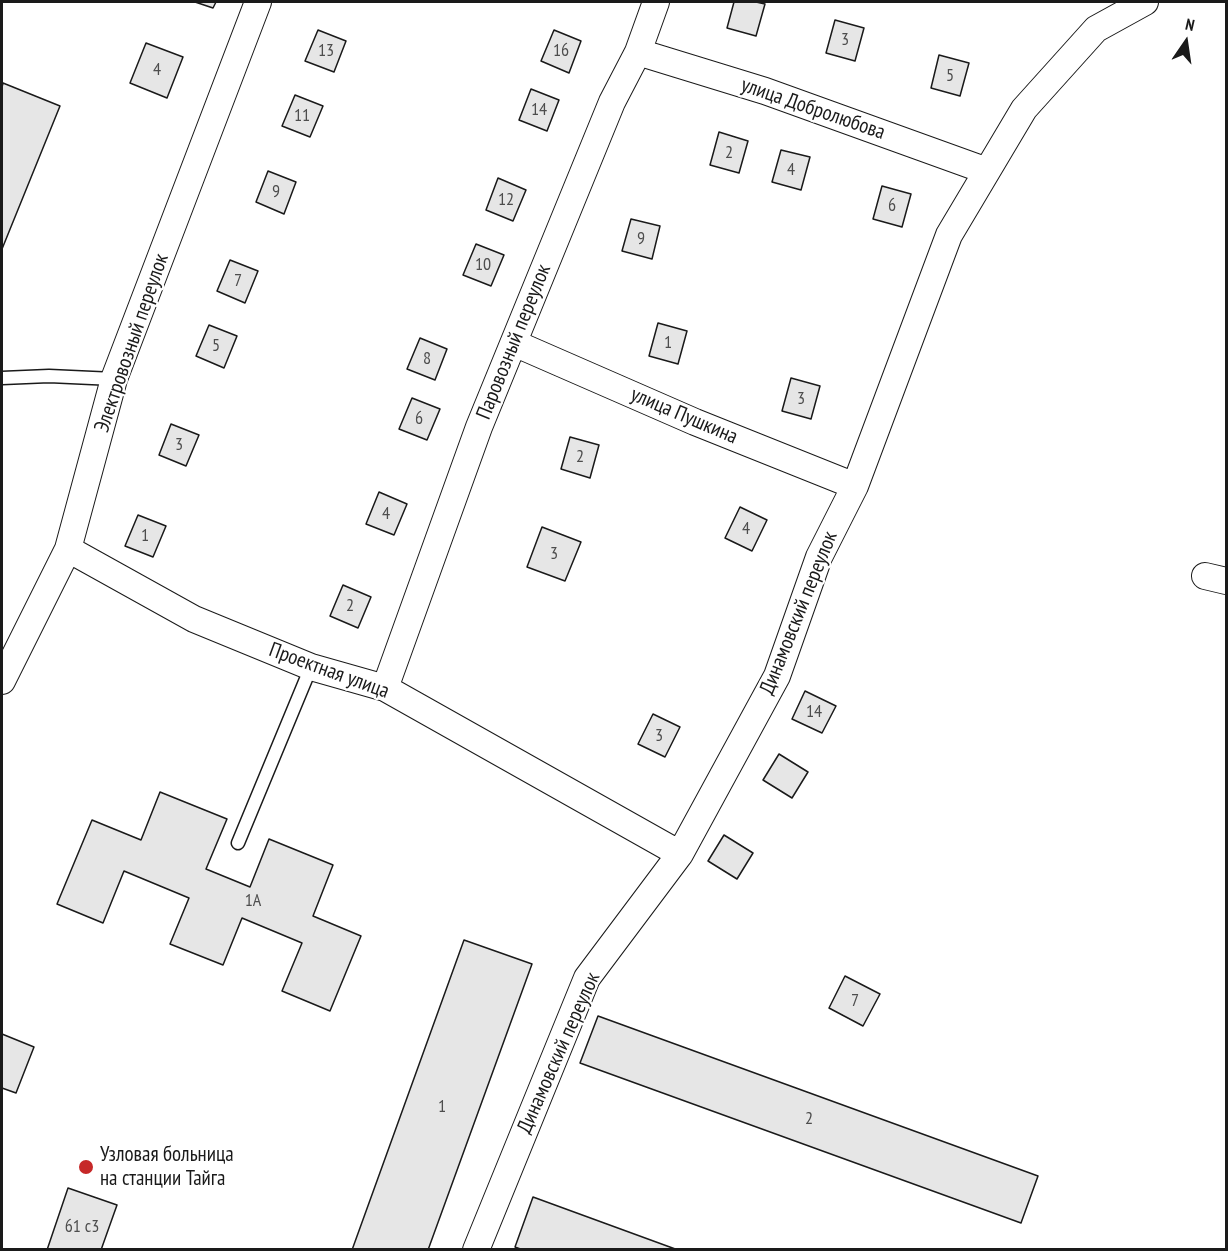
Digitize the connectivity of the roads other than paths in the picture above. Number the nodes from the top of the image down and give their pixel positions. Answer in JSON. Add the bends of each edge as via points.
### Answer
{"nodes":[{"id":1,"x":258,"y":2,"type":"edge"},
{"id":2,"x":656,"y":2,"type":"edge"},
{"id":3,"x":1145,"y":2,"type":"edge"},
{"id":4,"x":638,"y":52,"type":"junction"},
{"id":5,"x":987,"y":171,"type":"junction"},
{"id":6,"x":514,"y":343,"type":"junction"},
{"id":7,"x":2,"y":378,"type":"edge"},
{"id":8,"x":114,"y":379,"type":"junction"},
{"id":9,"x":855,"y":486,"type":"junction"},
{"id":10,"x":68,"y":549,"type":"junction"},
{"id":11,"x":311,"y":667,"type":"junction"},
{"id":12,"x":2,"y":681,"type":"edge"},
{"id":13,"x":385,"y":688,"type":"junction"},
{"id":14,"x":238,"y":843,"type":"dead end"},
{"id":15,"x":680,"y":854,"type":"junction"},
{"id":16,"x":476,"y":1250,"type":"edge"}],
"edges":[{"from":1,"to":8,"type":"street","name":"Электровозный переулок"},
{"from":2,"to":4,"type":"street","name":"Паровозный переулок"},
{"from":3,"to":5,"type":"street","name":"Динамовский переулок","via":[[1096,29],[1024,109]]},
{"from":4,"to":5,"type":"street","name":"улица Добролюбова","via":[[765,91]]},
{"from":4,"to":6,"type":"street","name":"Паровозный переулок","via":[[612,102]]},
{"from":5,"to":9,"type":"street","name":"Динамовский переулок","via":[[950,235]]},
{"from":6,"to":9,"type":"street","name":"улица Пушкина"},
{"from":6,"to":13,"type":"street","name":"Паровозный переулок","via":[[479,427]]},
{"from":7,"to":8,"type":"lane"},
{"from":8,"to":10,"type":"street","name":"Электровозный переулок"},
{"from":9,"to":15,"type":"street","name":"Динамовский переулок","via":[[819,557],[777,676]]},
{"from":10,"to":11,"type":"street","name":"Проектная улица","via":[[194,619]]},
{"from":10,"to":12,"type":"street","name":"Электровозный переулок"},
{"from":11,"to":13,"type":"street","name":"Проектная улица"},
{"from":11,"to":14,"type":"lane"},
{"from":13,"to":15,"type":"street","name":"Проектная улица"},
{"from":15,"to":16,"type":"street","name":"Динамовский переулок","via":[[587,978]]}]}
